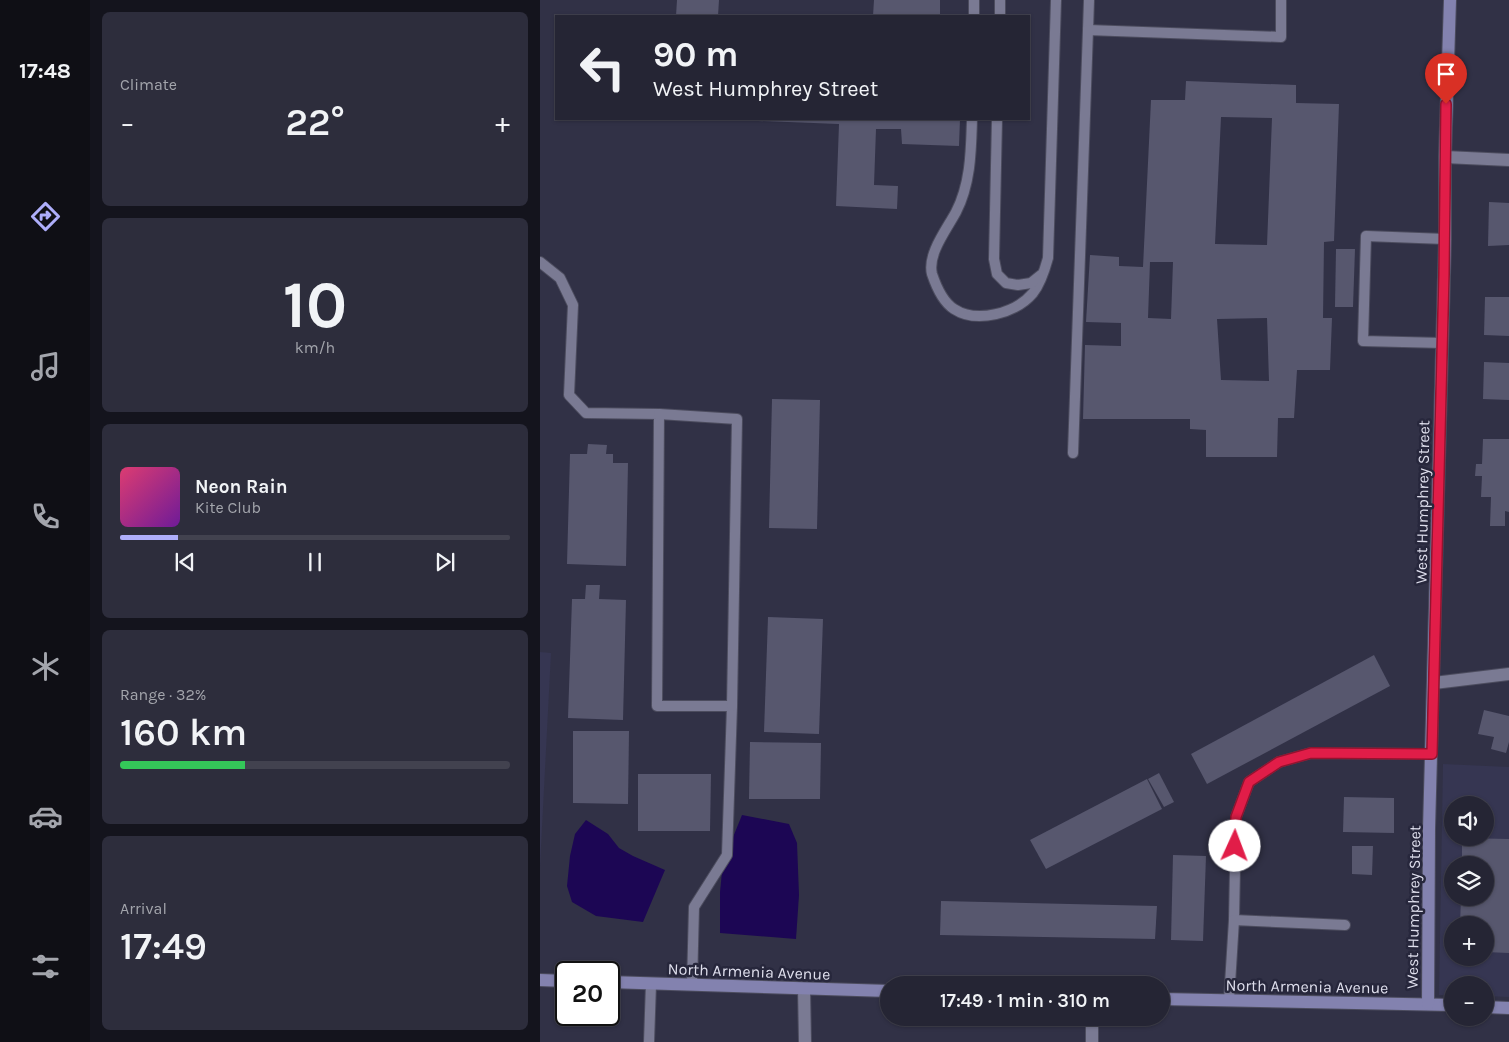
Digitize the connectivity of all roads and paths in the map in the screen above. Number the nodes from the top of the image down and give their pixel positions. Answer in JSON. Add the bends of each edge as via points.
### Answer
{"nodes":[{"id":1,"x":974,"y":0,"type":"edge"},
{"id":2,"x":1000,"y":0,"type":"edge"},
{"id":3,"x":1056,"y":0,"type":"edge"},
{"id":4,"x":1089,"y":0,"type":"edge"},
{"id":5,"x":1281,"y":0,"type":"edge"},
{"id":6,"x":1450,"y":0,"type":"edge"},
{"id":7,"x":974,"y":15,"type":"edge"},
{"id":8,"x":1000,"y":15,"type":"edge"},
{"id":9,"x":1088,"y":30,"type":"junction"},
{"id":10,"x":972,"y":120,"type":"edge"},
{"id":11,"x":997,"y":120,"type":"edge"},
{"id":12,"x":1445,"y":157,"type":"junction"},
{"id":13,"x":1509,"y":160,"type":"edge"},
{"id":14,"x":1445,"y":239,"type":"junction"},
{"id":15,"x":540,"y":262,"type":"edge"},
{"id":16,"x":1044,"y":273,"type":"junction"},
{"id":17,"x":1443,"y":343,"type":"junction"},
{"id":18,"x":659,"y":414,"type":"junction"},
{"id":19,"x":1073,"y":453,"type":"dead end"},
{"id":20,"x":1509,"y":674,"type":"edge"},
{"id":21,"x":1434,"y":683,"type":"junction"},
{"id":22,"x":732,"y":706,"type":"junction"},
{"id":23,"x":1432,"y":754,"type":"junction"},
{"id":24,"x":1234,"y":920,"type":"junction"},
{"id":25,"x":1345,"y":925,"type":"dead end"},
{"id":26,"x":540,"y":980,"type":"edge"},
{"id":27,"x":555,"y":981,"type":"edge"},
{"id":28,"x":620,"y":983,"type":"edge"},
{"id":29,"x":651,"y":984,"type":"junction"},
{"id":30,"x":692,"y":985,"type":"junction"},
{"id":31,"x":804,"y":989,"type":"junction"},
{"id":32,"x":880,"y":991,"type":"edge"},
{"id":33,"x":1170,"y":999,"type":"edge"},
{"id":34,"x":1229,"y":1000,"type":"junction"},
{"id":35,"x":1428,"y":1004,"type":"junction"},
{"id":36,"x":1444,"y":1005,"type":"edge"},
{"id":37,"x":1494,"y":1007,"type":"edge"},
{"id":38,"x":1509,"y":1008,"type":"edge"},
{"id":39,"x":1092,"y":1026,"type":"edge"},
{"id":40,"x":649,"y":1042,"type":"edge"},
{"id":41,"x":804,"y":1042,"type":"edge"},
{"id":42,"x":1092,"y":1042,"type":"edge"}],
"edges":[{"from":1,"to":7,"type":"lane"},
{"from":2,"to":8,"type":"lane"},
{"from":3,"to":16,"type":"lane","via":[[1048,258]]},
{"from":4,"to":9,"type":"lane"},
{"from":5,"to":9,"type":"lane","via":[[1281,37]]},
{"from":6,"to":12,"type":"street","name":"West Humphrey Street"},
{"from":9,"to":19,"type":"lane"},
{"from":10,"to":16,"type":"lane","via":[[968,179],[957,209],[935,248],[932,272],[939,292],[953,309],[973,316],[996,315],[1016,308],[1034,292]]},
{"from":11,"to":16,"type":"lane","via":[[994,260],[998,274],[1006,283],[1018,285],[1031,283]]},
{"from":12,"to":13,"type":"street"},
{"from":12,"to":14,"type":"street","name":"West Humphrey Street"},
{"from":14,"to":17,"type":"street","name":"West Humphrey Street"},
{"from":14,"to":17,"type":"lane","via":[[1366,236],[1363,341]]},
{"from":15,"to":18,"type":"lane","via":[[560,278],[573,305],[568,395],[586,413]]},
{"from":17,"to":21,"type":"street","name":"West Humphrey Street"},
{"from":18,"to":22,"type":"lane","via":[[737,419]]},
{"from":18,"to":22,"type":"lane","via":[[657,706]]},
{"from":20,"to":21,"type":"street"},
{"from":21,"to":23,"type":"street","name":"West Humphrey Street"},
{"from":22,"to":30,"type":"lane","via":[[727,856],[694,907]]},
{"from":23,"to":24,"type":"lane","via":[[1311,753],[1279,762],[1249,782],[1236,817]]},
{"from":23,"to":35,"type":"street","name":"West Humphrey Street"},
{"from":24,"to":25,"type":"lane"},
{"from":24,"to":34,"type":"lane"},
{"from":26,"to":27,"type":"street"},
{"from":28,"to":29,"type":"street","name":"North Armenia Avenue"},
{"from":29,"to":30,"type":"street","name":"North Armenia Avenue"},
{"from":29,"to":40,"type":"lane"},
{"from":30,"to":31,"type":"street","name":"North Armenia Avenue"},
{"from":31,"to":32,"type":"street","name":"North Armenia Avenue"},
{"from":31,"to":41,"type":"street"},
{"from":33,"to":34,"type":"street","name":"North Armenia Avenue"},
{"from":34,"to":35,"type":"street","name":"North Armenia Avenue"},
{"from":35,"to":36,"type":"street","name":"North Armenia Avenue"},
{"from":37,"to":38,"type":"street"},
{"from":39,"to":42,"type":"street"}]}
